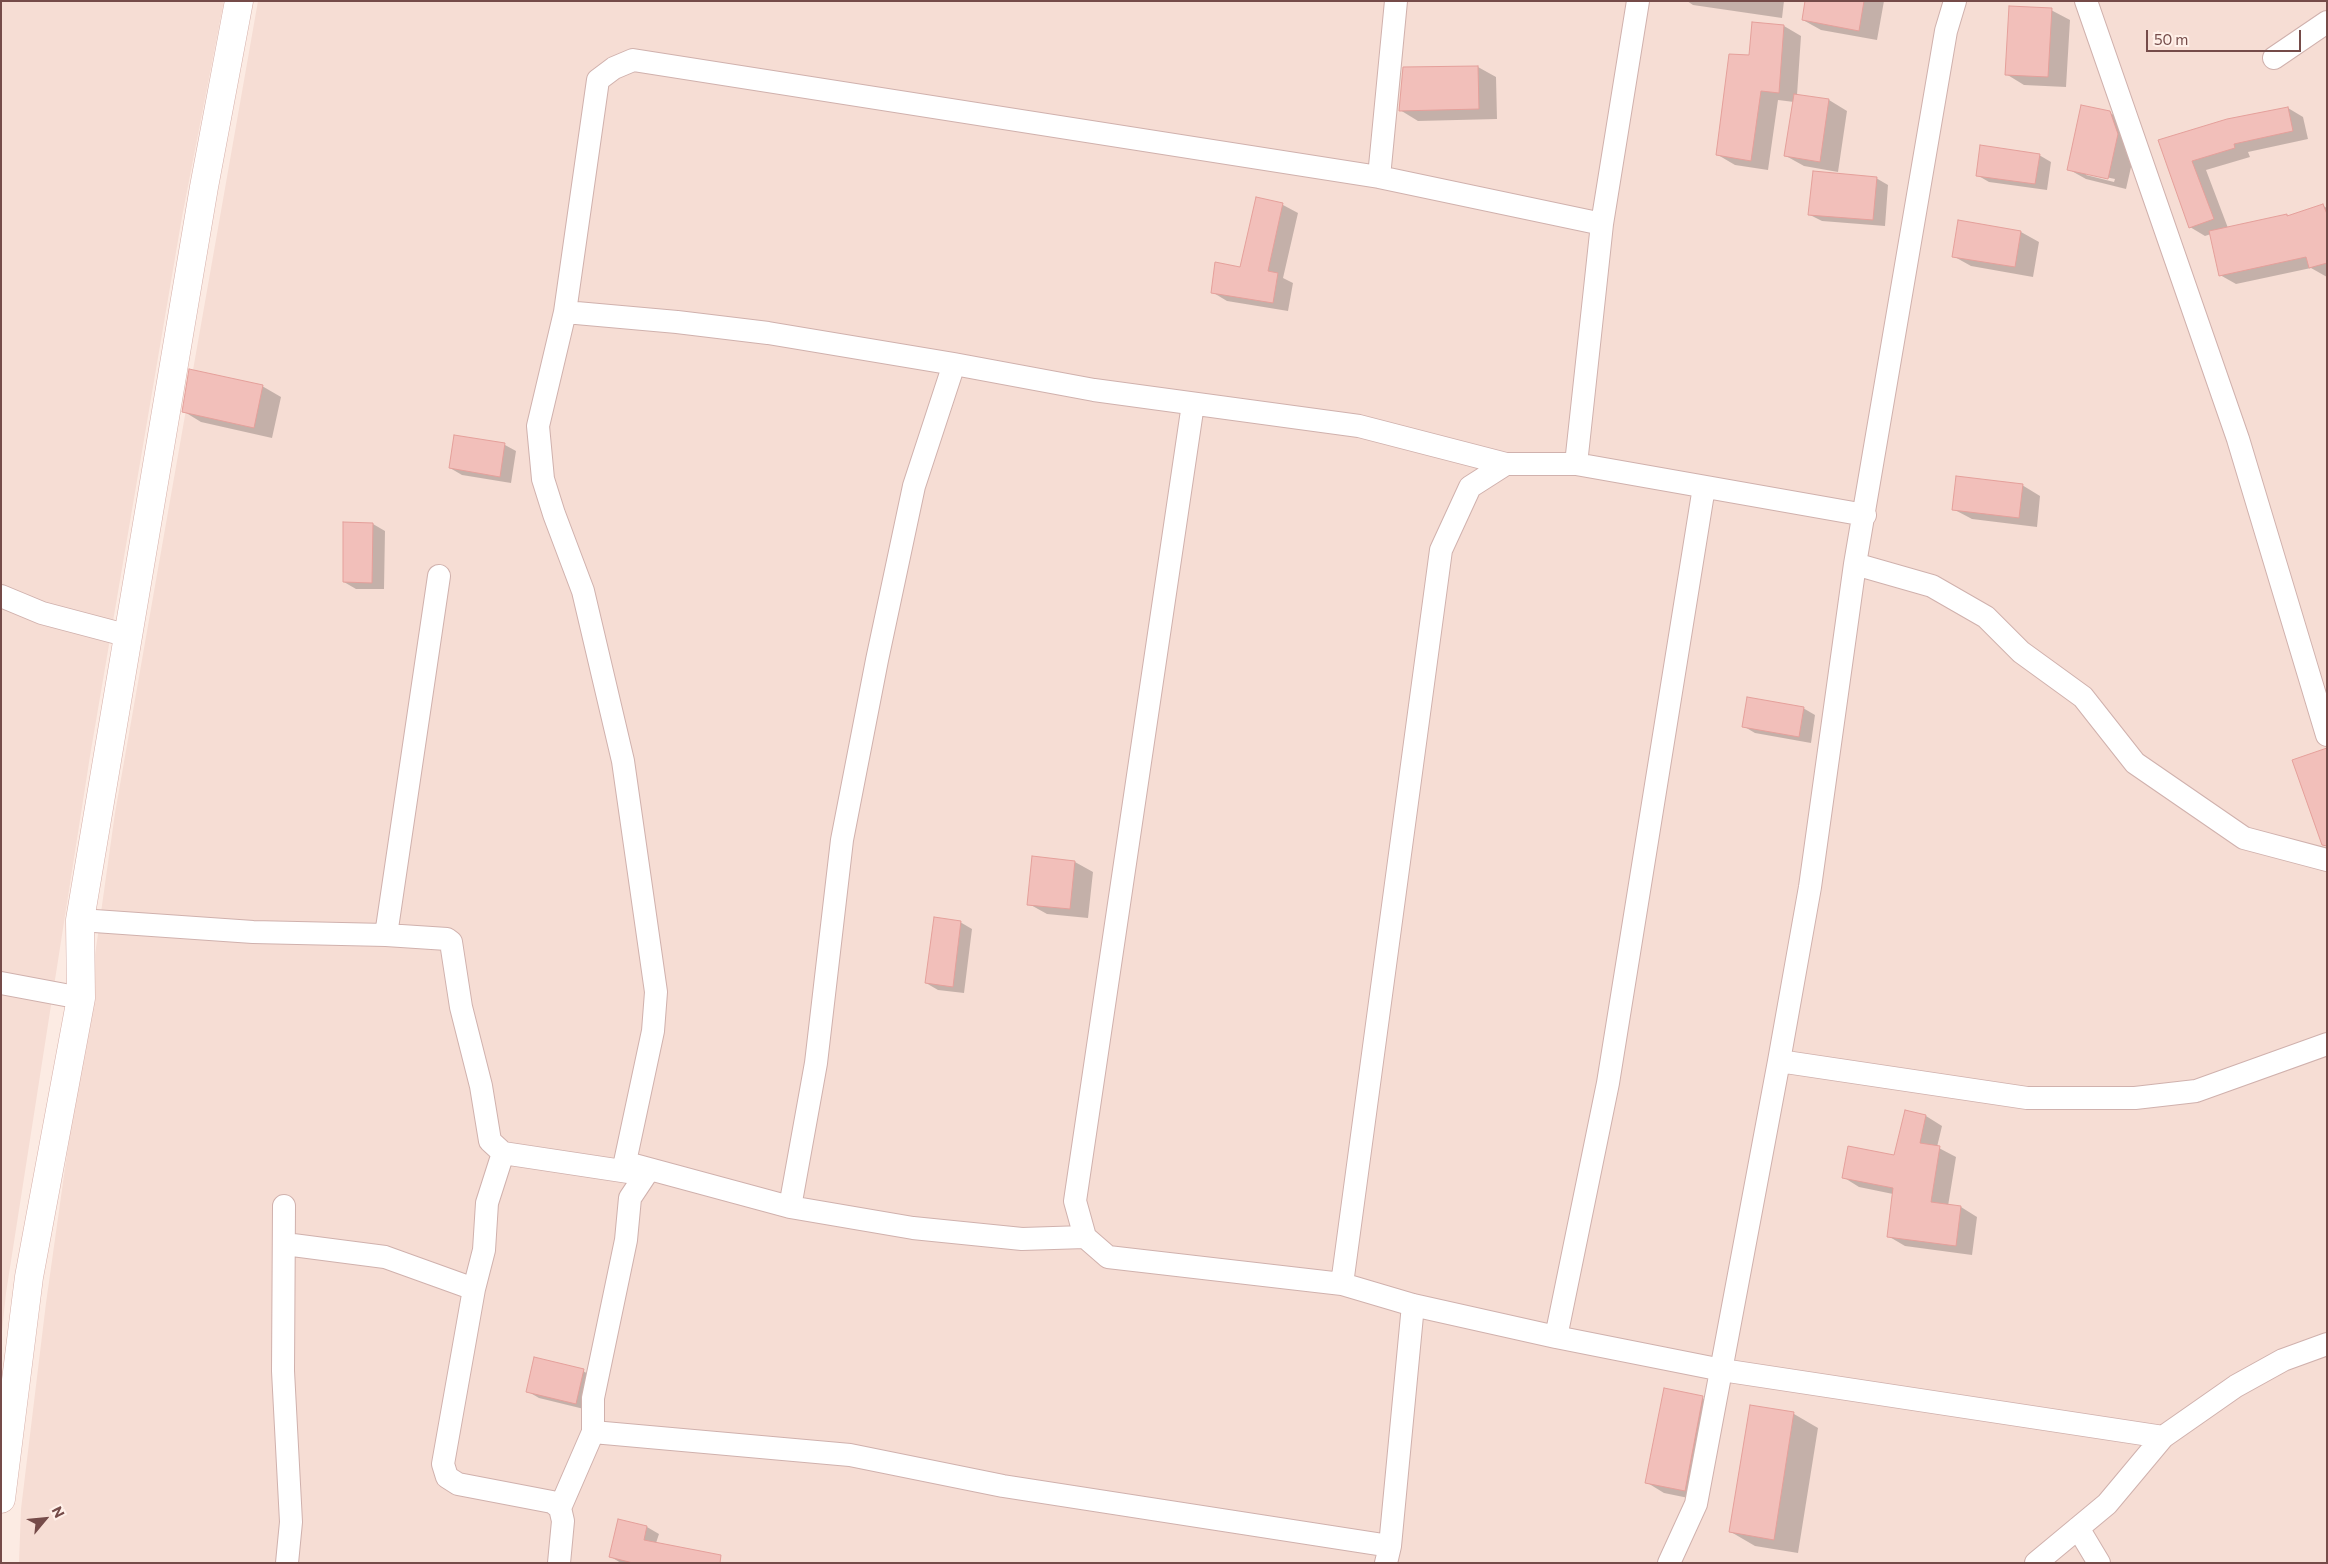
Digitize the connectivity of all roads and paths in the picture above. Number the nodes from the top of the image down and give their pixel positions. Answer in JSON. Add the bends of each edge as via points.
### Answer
{"nodes":[{"id":1,"x":239,"y":1,"type":"edge"},
{"id":2,"x":1396,"y":1,"type":"edge"},
{"id":3,"x":1638,"y":1,"type":"edge"},
{"id":4,"x":1956,"y":1,"type":"edge"},
{"id":5,"x":2086,"y":1,"type":"edge"},
{"id":6,"x":2327,"y":22,"type":"edge"},
{"id":7,"x":2274,"y":58,"type":"dead end"},
{"id":8,"x":1379,"y":177,"type":"junction"},
{"id":9,"x":1602,"y":224,"type":"junction"},
{"id":10,"x":566,"y":312,"type":"junction"},
{"id":11,"x":954,"y":364,"type":"junction"},
{"id":12,"x":1193,"y":404,"type":"junction"},
{"id":13,"x":1506,"y":464,"type":"junction"},
{"id":14,"x":1576,"y":464,"type":"junction"},
{"id":15,"x":1704,"y":487,"type":"junction"},
{"id":16,"x":1866,"y":515,"type":"junction"},
{"id":17,"x":1855,"y":564,"type":"junction"},
{"id":18,"x":439,"y":576,"type":"dead end"},
{"id":19,"x":1,"y":596,"type":"edge"},
{"id":20,"x":129,"y":636,"type":"junction"},
{"id":21,"x":2327,"y":735,"type":"edge"},
{"id":22,"x":2327,"y":860,"type":"edge"},
{"id":23,"x":80,"y":920,"type":"junction"},
{"id":24,"x":386,"y":936,"type":"junction"},
{"id":25,"x":1,"y":983,"type":"edge"},
{"id":26,"x":81,"y":998,"type":"junction"},
{"id":27,"x":2327,"y":1044,"type":"edge"},
{"id":28,"x":1779,"y":1061,"type":"junction"},
{"id":29,"x":503,"y":1152,"type":"junction"},
{"id":30,"x":625,"y":1162,"type":"junction"},
{"id":31,"x":646,"y":1174,"type":"junction"},
{"id":32,"x":284,"y":1206,"type":"dead end"},
{"id":33,"x":790,"y":1207,"type":"junction"},
{"id":34,"x":1085,"y":1237,"type":"junction"},
{"id":35,"x":284,"y":1244,"type":"junction"},
{"id":36,"x":1342,"y":1284,"type":"junction"},
{"id":37,"x":474,"y":1289,"type":"junction"},
{"id":38,"x":1413,"y":1305,"type":"junction"},
{"id":39,"x":1556,"y":1337,"type":"junction"},
{"id":40,"x":2327,"y":1344,"type":"edge"},
{"id":41,"x":1722,"y":1370,"type":"junction"},
{"id":42,"x":593,"y":1432,"type":"junction"},
{"id":43,"x":2163,"y":1437,"type":"junction"},
{"id":44,"x":1,"y":1500,"type":"edge"},
{"id":45,"x":560,"y":1508,"type":"junction"},
{"id":46,"x":2078,"y":1528,"type":"junction"},
{"id":47,"x":1388,"y":1554,"type":"edge"},
{"id":48,"x":286,"y":1563,"type":"edge"},
{"id":49,"x":559,"y":1563,"type":"edge"},
{"id":50,"x":1669,"y":1563,"type":"edge"},
{"id":51,"x":2036,"y":1563,"type":"edge"},
{"id":52,"x":2099,"y":1563,"type":"edge"}],
"edges":[{"from":1,"to":20,"type":"main road","via":[[204,188]]},
{"from":2,"to":8,"type":"street"},
{"from":3,"to":9,"type":"street"},
{"from":4,"to":16,"type":"street","via":[[1944,40]]},
{"from":5,"to":21,"type":"street","via":[[2238,439]]},
{"from":6,"to":7,"type":"street"},
{"from":8,"to":9,"type":"street"},
{"from":8,"to":10,"type":"street","via":[[634,60],[614,68],[598,80]]},
{"from":9,"to":14,"type":"street"},
{"from":10,"to":11,"type":"street","via":[[768,333]]},
{"from":10,"to":30,"type":"street","via":[[538,426],[543,479],[583,591],[623,761],[656,992],[653,1030]]},
{"from":11,"to":12,"type":"street","via":[[1094,390]]},
{"from":11,"to":33,"type":"street","via":[[914,486],[877,660],[842,840],[816,1063]]},
{"from":12,"to":13,"type":"street","via":[[1359,426]]},
{"from":12,"to":34,"type":"street","via":[[1075,1201]]},
{"from":13,"to":14,"type":"street"},
{"from":13,"to":36,"type":"street","via":[[1470,487],[1441,550]]},
{"from":14,"to":15,"type":"street"},
{"from":15,"to":16,"type":"street"},
{"from":15,"to":39,"type":"street","via":[[1608,1083]]},
{"from":16,"to":17,"type":"street"},
{"from":17,"to":22,"type":"street","via":[[1932,586],[1986,617],[2022,652],[2083,696],[2134,762],[2244,838]]},
{"from":17,"to":28,"type":"street","via":[[1810,887]]},
{"from":18,"to":24,"type":"street"},
{"from":19,"to":20,"type":"street","via":[[42,613]]},
{"from":20,"to":23,"type":"main road"},
{"from":23,"to":24,"type":"street","via":[[253,932]]},
{"from":23,"to":26,"type":"main road"},
{"from":24,"to":29,"type":"street","via":[[447,939],[451,942],[461,1007],[481,1086],[490,1140]]},
{"from":25,"to":26,"type":"street"},
{"from":26,"to":44,"type":"main road","via":[[29,1277]]},
{"from":27,"to":28,"type":"street","via":[[2196,1091],[2136,1098],[2027,1098]]},
{"from":28,"to":41,"type":"street"},
{"from":29,"to":31,"type":"street"},
{"from":29,"to":37,"type":"street","via":[[487,1203],[484,1250]]},
{"from":30,"to":31,"type":"street"},
{"from":30,"to":33,"type":"street"},
{"from":31,"to":42,"type":"street","via":[[630,1198],[626,1240],[593,1398]]},
{"from":32,"to":35,"type":"street"},
{"from":33,"to":34,"type":"street","via":[[913,1228],[1022,1239]]},
{"from":34,"to":36,"type":"street","via":[[1108,1257]]},
{"from":35,"to":37,"type":"street","via":[[385,1257]]},
{"from":35,"to":48,"type":"street","via":[[282,1371],[291,1522]]},
{"from":36,"to":38,"type":"street"},
{"from":37,"to":45,"type":"street","via":[[443,1464],[447,1477],[458,1484],[552,1502]]},
{"from":38,"to":39,"type":"street"},
{"from":38,"to":47,"type":"street"},
{"from":39,"to":41,"type":"street"},
{"from":40,"to":43,"type":"street","via":[[2283,1360],[2236,1386]]},
{"from":41,"to":43,"type":"street"},
{"from":41,"to":50,"type":"street","via":[[1696,1504]]},
{"from":42,"to":45,"type":"street"},
{"from":42,"to":47,"type":"street","via":[[850,1455],[1003,1486]]},
{"from":43,"to":46,"type":"street","via":[[2107,1504]]},
{"from":45,"to":49,"type":"street","via":[[563,1521]]},
{"from":46,"to":51,"type":"street"},
{"from":46,"to":52,"type":"street"}]}
